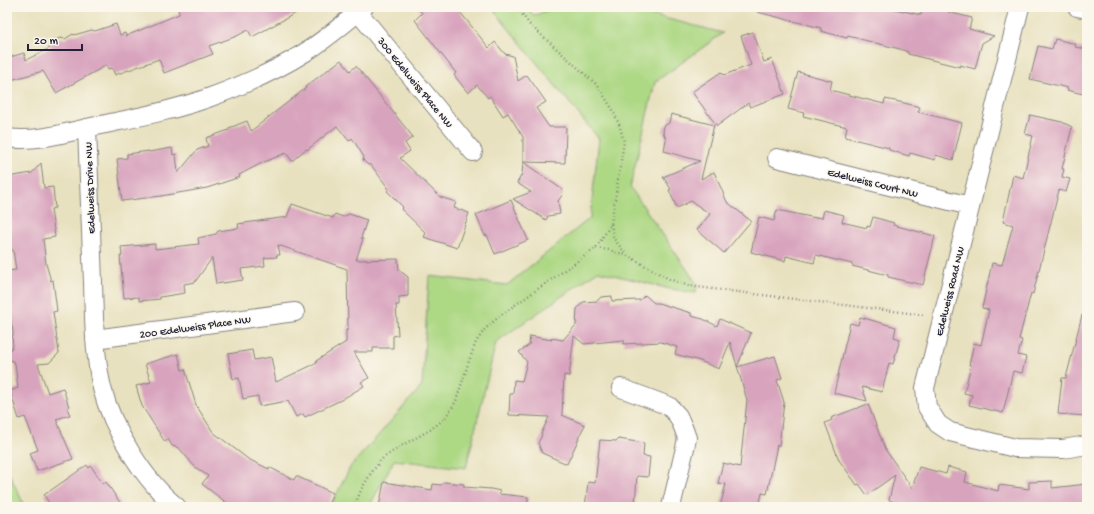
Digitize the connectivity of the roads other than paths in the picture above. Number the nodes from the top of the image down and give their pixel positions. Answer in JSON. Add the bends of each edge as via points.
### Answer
{"nodes":[{"id":1,"x":1020,"y":7,"type":"edge"},
{"id":2,"x":1077,"y":7,"type":"edge"},
{"id":3,"x":361,"y":9,"type":"edge"},
{"id":4,"x":1087,"y":9,"type":"edge"},
{"id":5,"x":87,"y":128,"type":"junction"},
{"id":6,"x":7,"y":138,"type":"edge"},
{"id":7,"x":473,"y":152,"type":"dead end"},
{"id":8,"x":777,"y":158,"type":"dead end"},
{"id":9,"x":970,"y":206,"type":"junction"},
{"id":10,"x":295,"y":312,"type":"dead end"},
{"id":11,"x":95,"y":339,"type":"junction"},
{"id":12,"x":621,"y":388,"type":"dead end"},
{"id":13,"x":1087,"y":445,"type":"edge"},
{"id":14,"x":177,"y":507,"type":"edge"},
{"id":15,"x":671,"y":507,"type":"edge"}],
"edges":[{"from":1,"to":9,"type":"street","name":"Edelweiss Road NW"},
{"from":2,"to":4,"type":"street"},
{"from":3,"to":5,"type":"street","name":"Edelweiss Drive NW","via":[[304,53],[240,85],[169,109]]},
{"from":3,"to":7,"type":"street","name":"300 Edelweiss Place NW"},
{"from":5,"to":6,"type":"street","via":[[54,136]]},
{"from":5,"to":11,"type":"street","name":"Edelweiss Drive NW"},
{"from":8,"to":9,"type":"street","name":"Edelweiss Court NW"},
{"from":9,"to":13,"type":"street","name":"Edelweiss Road NW","via":[[925,388],[927,407],[938,424],[950,432],[1015,448]]},
{"from":10,"to":11,"type":"street","name":"200 Edelweiss Place NW"},
{"from":11,"to":14,"type":"street","name":"Edelweiss Drive NW","via":[[102,388],[123,439],[145,474]]},
{"from":12,"to":15,"type":"street","via":[[669,406],[683,427],[687,438]]}]}
